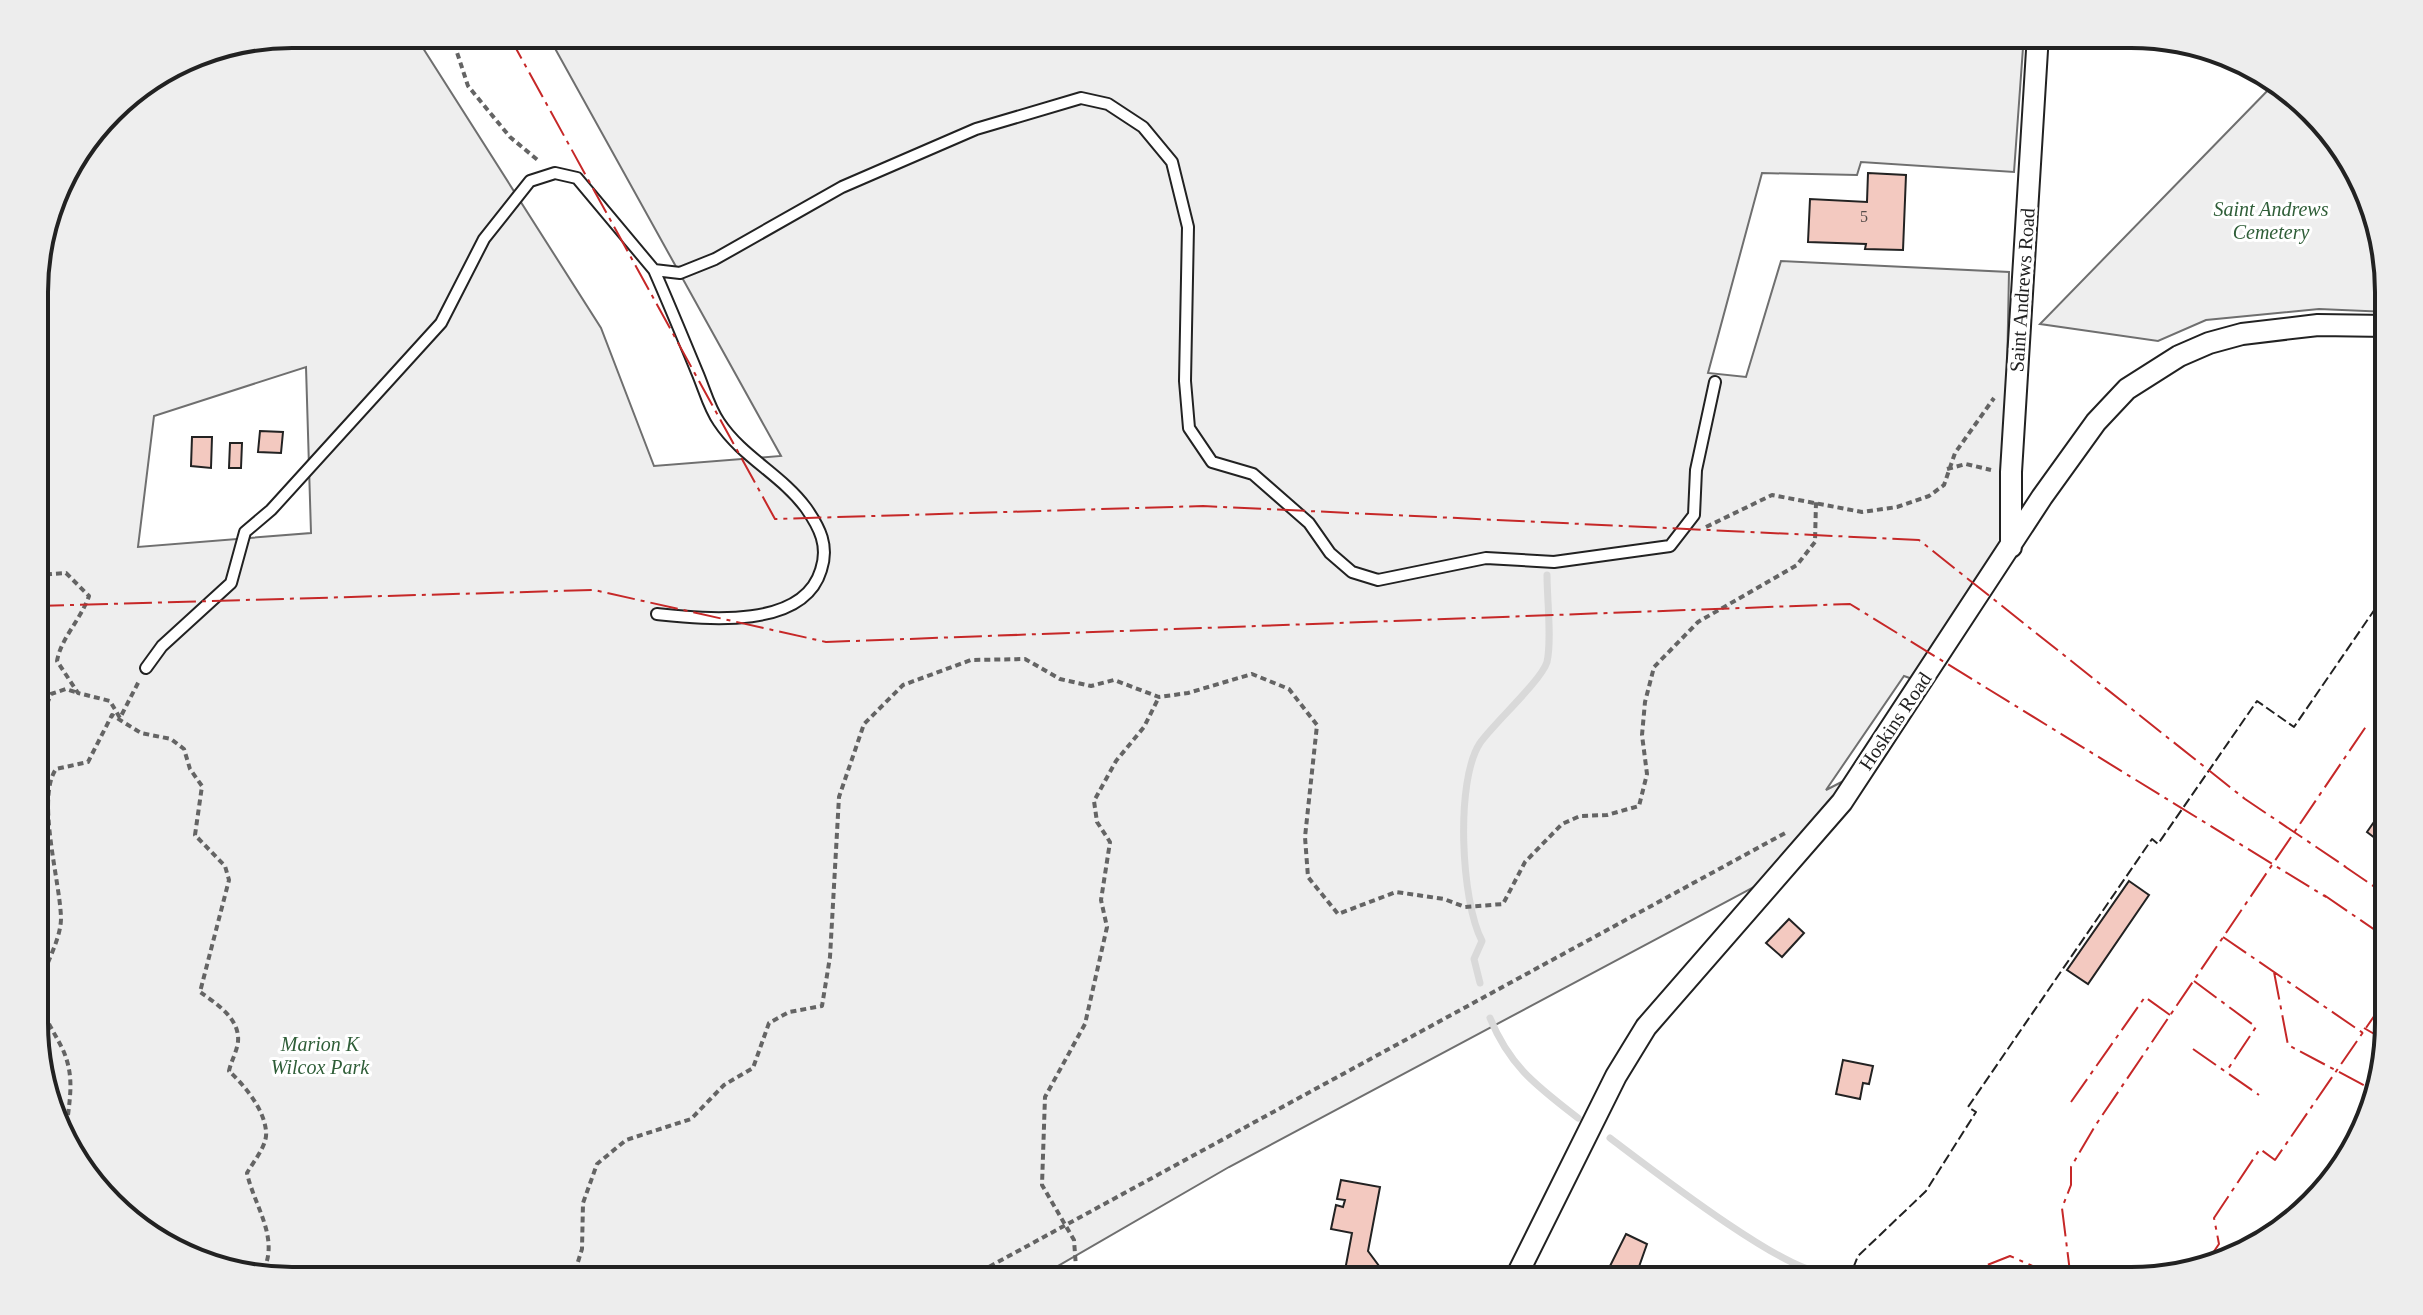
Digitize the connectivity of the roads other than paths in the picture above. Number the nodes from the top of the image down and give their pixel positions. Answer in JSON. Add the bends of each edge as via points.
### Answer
{"nodes":[{"id":1,"x":2037,"y":48,"type":"edge"},
{"id":2,"x":654,"y":270,"type":"junction"},
{"id":3,"x":2375,"y":326,"type":"edge"},
{"id":4,"x":1715,"y":382,"type":"dead end"},
{"id":5,"x":2011,"y":547,"type":"junction"},
{"id":6,"x":657,"y":614,"type":"dead end"},
{"id":7,"x":146,"y":668,"type":"road end"},
{"id":8,"x":1521,"y":1266,"type":"edge"}],
"edges":[{"from":1,"to":5,"type":"street","name":"Saint Andrews Road"},
{"from":2,"to":4,"type":"lane","via":[[680,273],[715,259],[842,187],[976,129],[1081,98],[1108,104],[1143,127],[1172,162],[1188,227],[1189,428],[1212,462],[1253,474],[1309,523],[1330,553],[1352,572],[1378,580],[1486,558],[1554,562],[1670,546],[1694,515],[1696,470]]},
{"from":2,"to":6,"type":"lane","via":[[718,420],[740,449],[804,507],[825,547],[815,585],[803,599],[780,610],[702,619]]},
{"from":2,"to":7,"type":"lane","via":[[577,178],[555,173],[530,181],[484,239],[441,323],[245,532],[231,583],[162,646]]},
{"from":3,"to":5,"type":"street","name":"Hoskins Road","via":[[2318,325],[2242,334],[2179,356],[2127,389],[2096,422]]},
{"from":5,"to":8,"type":"street","name":"Hoskins Road","via":[[1842,802],[1646,1027]]}]}
